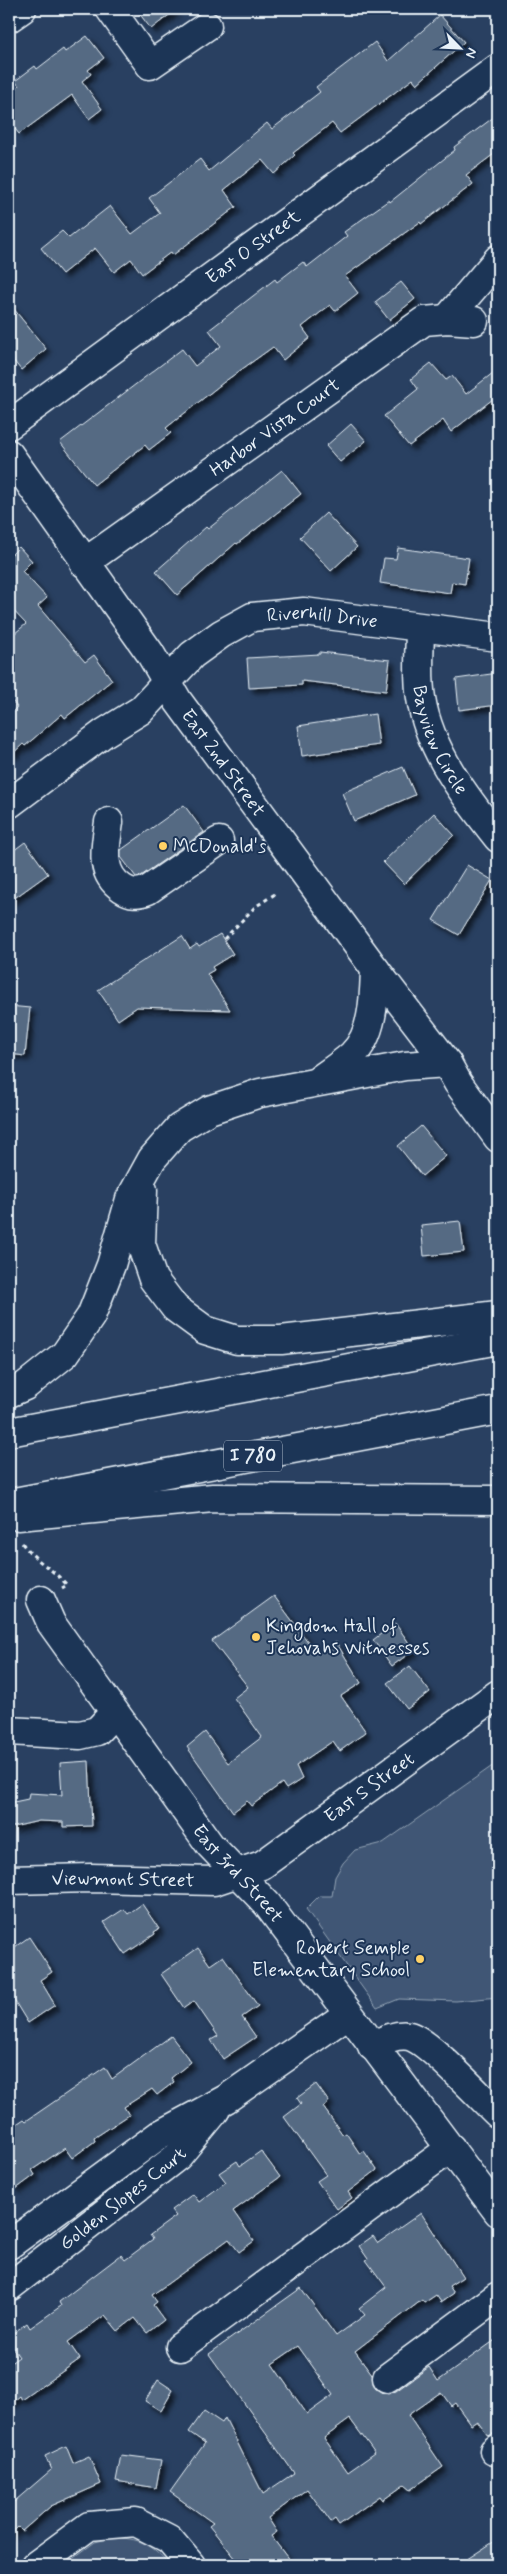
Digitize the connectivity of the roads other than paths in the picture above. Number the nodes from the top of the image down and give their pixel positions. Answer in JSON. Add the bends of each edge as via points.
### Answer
{"nodes":[{"id":1,"x":22,"y":9,"type":"edge"},
{"id":2,"x":110,"y":9,"type":"edge"},
{"id":3,"x":9,"y":18,"type":"edge"},
{"id":4,"x":207,"y":26,"type":"dead end"},
{"id":5,"x":498,"y":68,"type":"edge"},
{"id":6,"x":498,"y":259,"type":"edge"},
{"id":7,"x":447,"y":319,"type":"junction"},
{"id":8,"x":474,"y":321,"type":"dead end"},
{"id":9,"x":9,"y":425,"type":"edge"},
{"id":10,"x":9,"y":454,"type":"edge"},
{"id":11,"x":84,"y":563,"type":"junction"},
{"id":12,"x":420,"y":628,"type":"junction"},
{"id":13,"x":498,"y":637,"type":"edge"},
{"id":14,"x":167,"y":682,"type":"junction"},
{"id":15,"x":9,"y":804,"type":"edge"},
{"id":16,"x":110,"y":822,"type":"dead end"},
{"id":17,"x":498,"y":838,"type":"edge"},
{"id":18,"x":219,"y":841,"type":"dead end"},
{"id":19,"x":375,"y":969,"type":"junction"},
{"id":20,"x":447,"y":1063,"type":"junction"},
{"id":21,"x":317,"y":1082,"type":"junction"},
{"id":22,"x":498,"y":1138,"type":"edge"},
{"id":23,"x":143,"y":1178,"type":"junction"},
{"id":24,"x":498,"y":1315,"type":"edge"},
{"id":25,"x":498,"y":1340,"type":"edge"},
{"id":26,"x":9,"y":1393,"type":"edge"},
{"id":27,"x":498,"y":1410,"type":"edge"},
{"id":28,"x":9,"y":1432,"type":"edge"},
{"id":29,"x":498,"y":1500,"type":"edge"},
{"id":30,"x":9,"y":1503,"type":"edge"},
{"id":31,"x":9,"y":1516,"type":"edge"},
{"id":32,"x":41,"y":1600,"type":"road end"},
{"id":33,"x":498,"y":1694,"type":"edge"},
{"id":34,"x":114,"y":1713,"type":"junction"},
{"id":35,"x":9,"y":1731,"type":"edge"},
{"id":36,"x":236,"y":1875,"type":"junction"},
{"id":37,"x":9,"y":1880,"type":"edge"},
{"id":38,"x":348,"y":2014,"type":"junction"},
{"id":39,"x":372,"y":2046,"type":"junction"},
{"id":40,"x":226,"y":2098,"type":"junction"},
{"id":41,"x":498,"y":2114,"type":"edge"},
{"id":42,"x":451,"y":2148,"type":"junction"},
{"id":43,"x":498,"y":2212,"type":"edge"},
{"id":44,"x":9,"y":2245,"type":"edge"},
{"id":45,"x":9,"y":2287,"type":"edge"},
{"id":46,"x":498,"y":2296,"type":"edge"},
{"id":47,"x":180,"y":2347,"type":"dead end"},
{"id":48,"x":388,"y":2378,"type":"dead end"},
{"id":49,"x":36,"y":2565,"type":"edge"},
{"id":50,"x":191,"y":2565,"type":"edge"}],
"edges":[{"from":1,"to":3,"type":"main road"},
{"from":2,"to":4,"type":"main road","via":[[150,65]]},
{"from":5,"to":9,"type":"main road","name":"East O Street"},
{"from":6,"to":7,"type":"main road"},
{"from":7,"to":8,"type":"main road","name":"Harbor Vista Court"},
{"from":7,"to":11,"type":"main road","name":"Harbor Vista Court","via":[[424,321]]},
{"from":10,"to":11,"type":"main road","name":"East 2nd Street"},
{"from":11,"to":14,"type":"main road","name":"East 2nd Street"},
{"from":12,"to":13,"type":"main road","name":"Riverhill Drive"},
{"from":12,"to":14,"type":"main road","name":"Riverhill Drive","via":[[304,612],[252,617],[192,655]]},
{"from":12,"to":17,"type":"main road","name":"Bayview Circle","via":[[421,697],[433,743],[478,814]]},
{"from":14,"to":15,"type":"main road","name":"Riverhill Drive","via":[[141,710],[104,733]]},
{"from":14,"to":19,"type":"main road","name":"East 2nd Street"},
{"from":16,"to":18,"type":"main road","via":[[104,859],[109,874],[128,892],[148,890]]},
{"from":19,"to":20,"type":"main road","name":"East 2nd Street"},
{"from":19,"to":21,"type":"main road","via":[[374,998],[365,1036],[353,1054]]},
{"from":20,"to":21,"type":"main road","via":[[405,1066]]},
{"from":20,"to":22,"type":"main road","name":"East 2nd Street"},
{"from":21,"to":23,"type":"main road","via":[[260,1093],[209,1110],[165,1142]]},
{"from":23,"to":24,"type":"main road","via":[[141,1244],[153,1279],[175,1308],[205,1330],[237,1340],[281,1340]]},
{"from":23,"to":26,"type":"main road","via":[[130,1199],[111,1265],[91,1316],[65,1354],[25,1386]]},
{"from":25,"to":28,"type":"main road"},
{"from":27,"to":30,"type":"main road","number":"I 780"},
{"from":29,"to":31,"type":"main road","via":[[213,1498]]},
{"from":32,"to":34,"type":"main road","name":"East 3rd Street","via":[[51,1623]]},
{"from":33,"to":36,"type":"main road","name":"East S Street","via":[[262,1865]]},
{"from":34,"to":35,"type":"main road","via":[[96,1731],[80,1735]]},
{"from":34,"to":36,"type":"main road","name":"East 3rd Street","via":[[210,1846]]},
{"from":36,"to":37,"type":"main road","name":"Viewmont Street","via":[[214,1881]]},
{"from":36,"to":38,"type":"main road","name":"East 3rd Street","via":[[267,1904]]},
{"from":38,"to":39,"type":"main road","name":"East 3rd Street"},
{"from":38,"to":40,"type":"main road","name":"Golden Slopes Court"},
{"from":39,"to":41,"type":"main road","via":[[394,2036],[412,2037]]},
{"from":39,"to":42,"type":"main road","name":"East 3rd Street"},
{"from":40,"to":44,"type":"main road","name":"Golden Slopes Court","via":[[159,2135]]},
{"from":40,"to":45,"type":"main road","name":"Golden Slopes Court","via":[[178,2156]]},
{"from":42,"to":43,"type":"main road","name":"East 3rd Street"},
{"from":42,"to":47,"type":"main road"},
{"from":46,"to":48,"type":"main road"},
{"from":49,"to":50,"type":"main road","via":[[89,2526],[136,2522],[169,2539]]}]}
